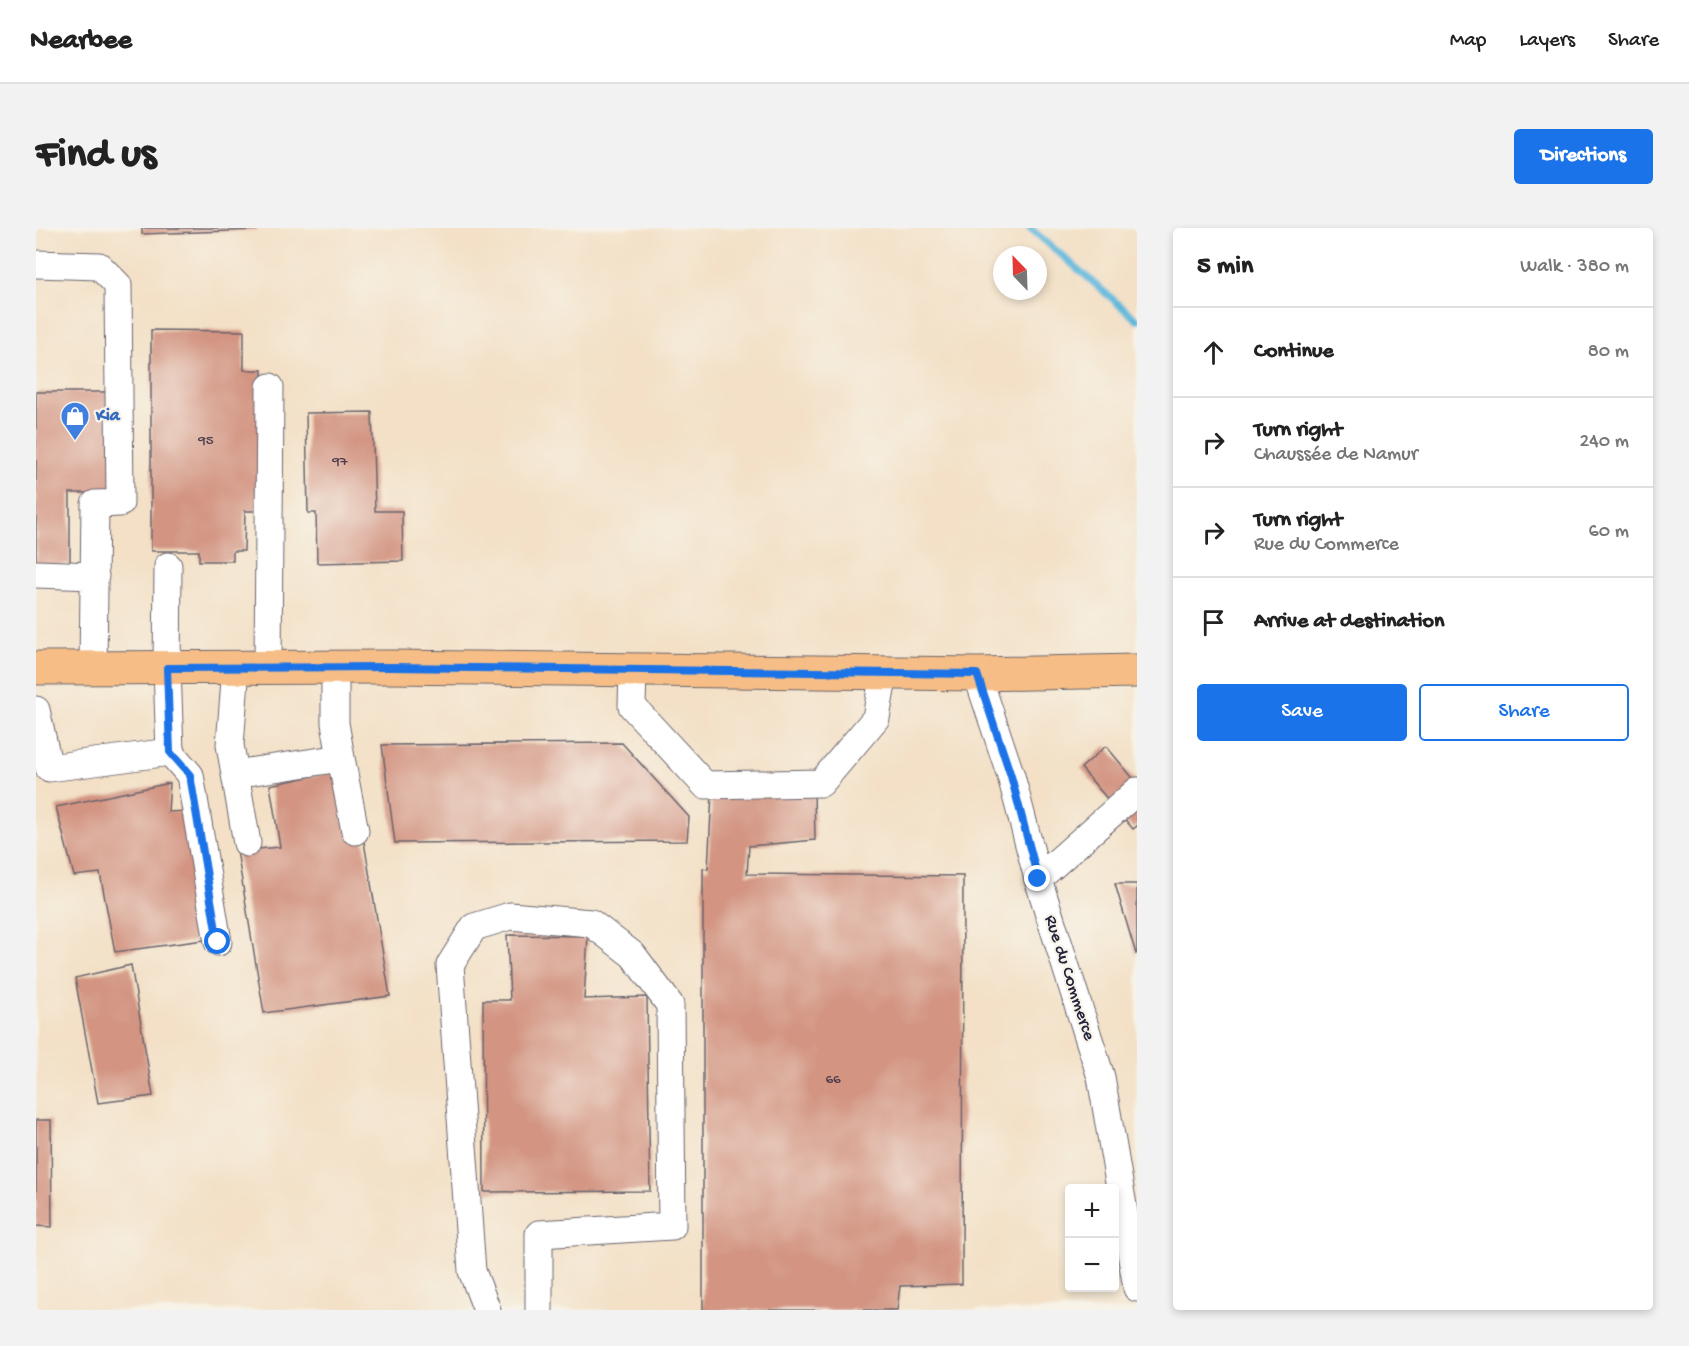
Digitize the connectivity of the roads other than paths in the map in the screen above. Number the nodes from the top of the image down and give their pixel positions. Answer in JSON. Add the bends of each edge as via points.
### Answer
{"nodes":[{"id":1,"x":36,"y":264,"type":"edge"},
{"id":2,"x":270,"y":387,"type":"dead end"},
{"id":3,"x":168,"y":566,"type":"dead end"},
{"id":4,"x":36,"y":574,"type":"edge"},
{"id":5,"x":94,"y":576,"type":"junction"},
{"id":6,"x":252,"y":667,"type":"junction"},
{"id":7,"x":335,"y":667,"type":"junction"},
{"id":8,"x":36,"y":668,"type":"edge"},
{"id":9,"x":93,"y":668,"type":"junction"},
{"id":10,"x":167,"y":668,"type":"junction"},
{"id":11,"x":633,"y":669,"type":"junction"},
{"id":12,"x":1137,"y":671,"type":"edge"},
{"id":13,"x":884,"y":673,"type":"junction"},
{"id":14,"x":977,"y":674,"type":"junction"},
{"id":15,"x":36,"y":710,"type":"edge"},
{"id":16,"x":170,"y":752,"type":"junction"},
{"id":17,"x":341,"y":758,"type":"junction"},
{"id":18,"x":235,"y":774,"type":"junction"},
{"id":19,"x":1137,"y":791,"type":"edge"},
{"id":20,"x":355,"y":831,"type":"dead end"},
{"id":21,"x":247,"y":843,"type":"dead end"},
{"id":22,"x":1038,"y":879,"type":"junction"},
{"id":23,"x":218,"y":942,"type":"dead end"},
{"id":24,"x":1126,"y":1161,"type":"edge"},
{"id":25,"x":1132,"y":1229,"type":"edge"},
{"id":26,"x":1137,"y":1288,"type":"edge"},
{"id":27,"x":487,"y":1310,"type":"edge"},
{"id":28,"x":539,"y":1310,"type":"edge"}],
"edges":[{"from":1,"to":5,"type":"street","via":[[99,266],[118,285],[120,503],[95,504]]},
{"from":2,"to":6,"type":"street"},
{"from":3,"to":10,"type":"street"},
{"from":4,"to":5,"type":"street"},
{"from":5,"to":9,"type":"street"},
{"from":6,"to":7,"type":"main road"},
{"from":6,"to":10,"type":"main road"},
{"from":6,"to":18,"type":"street","via":[[230,745]]},
{"from":7,"to":11,"type":"main road"},
{"from":7,"to":17,"type":"street","via":[[335,723]]},
{"from":8,"to":9,"type":"main road"},
{"from":9,"to":10,"type":"main road"},
{"from":10,"to":16,"type":"street"},
{"from":11,"to":13,"type":"main road"},
{"from":11,"to":13,"type":"street","via":[[632,706],[705,785],[821,783],[876,718]]},
{"from":12,"to":14,"type":"main road"},
{"from":13,"to":14,"type":"main road"},
{"from":14,"to":22,"type":"street","name":"Rue du Commerce","via":[[1011,776]]},
{"from":15,"to":16,"type":"street","via":[[49,768]]},
{"from":16,"to":23,"type":"street","via":[[190,775]]},
{"from":17,"to":18,"type":"street"},
{"from":17,"to":20,"type":"street"},
{"from":18,"to":21,"type":"street"},
{"from":19,"to":22,"type":"street"},
{"from":22,"to":24,"type":"street","name":"Rue du Commerce"},
{"from":24,"to":25,"type":"street","name":"Rue du Commerce"},
{"from":25,"to":26,"type":"street","name":"Rue du Commerce"},
{"from":27,"to":28,"type":"street","via":[[472,1271],[450,965],[474,927],[510,916],[591,923],[633,955],[670,1005],[672,1226],[539,1234]]}]}
